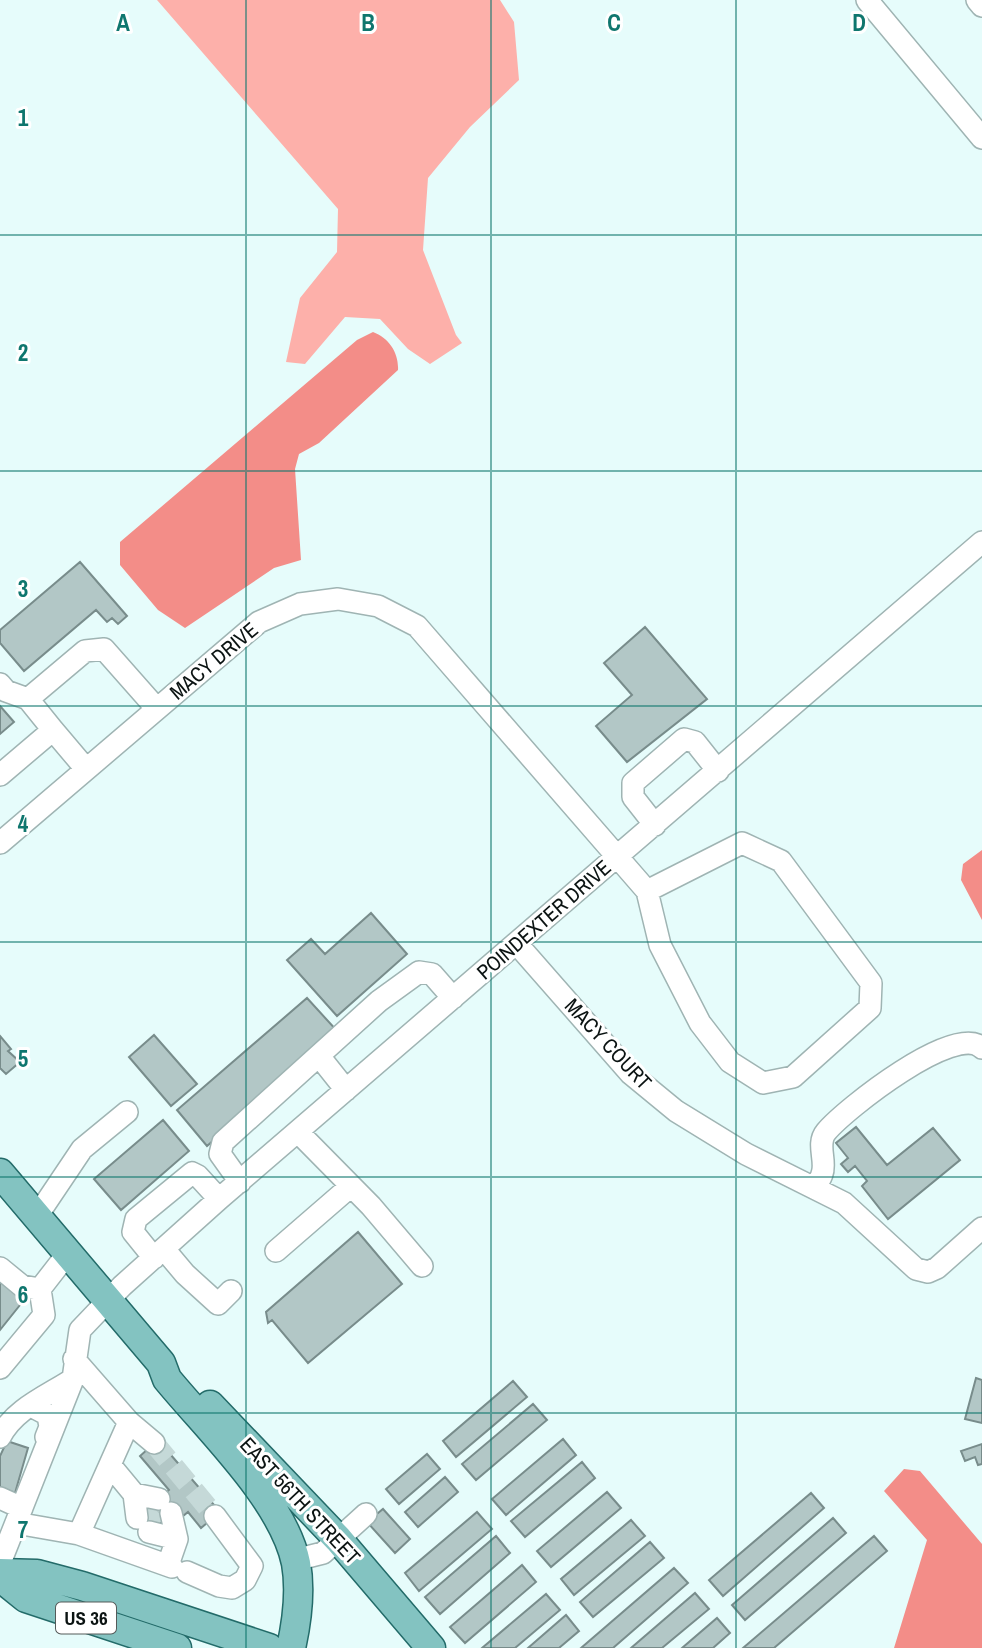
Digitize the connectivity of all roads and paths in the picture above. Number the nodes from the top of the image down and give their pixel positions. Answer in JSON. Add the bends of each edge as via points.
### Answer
{"nodes":[{"id":1,"x":867,"y":0,"type":"edge"},
{"id":2,"x":977,"y":0,"type":"edge"},
{"id":3,"x":982,"y":6,"type":"edge"},
{"id":4,"x":982,"y":138,"type":"edge"},
{"id":5,"x":982,"y":541,"type":"edge"},
{"id":6,"x":0,"y":684,"type":"edge"},
{"id":7,"x":28,"y":699,"type":"junction"},
{"id":8,"x":157,"y":709,"type":"junction"},
{"id":9,"x":53,"y":730,"type":"junction"},
{"id":10,"x":86,"y":769,"type":"junction"},
{"id":11,"x":718,"y":771,"type":"junction"},
{"id":12,"x":0,"y":775,"type":"edge"},
{"id":13,"x":654,"y":825,"type":"junction"},
{"id":14,"x":0,"y":843,"type":"edge"},
{"id":15,"x":617,"y":858,"type":"junction"},
{"id":16,"x":647,"y":891,"type":"junction"},
{"id":17,"x":517,"y":944,"type":"junction"},
{"id":18,"x":453,"y":998,"type":"junction"},
{"id":19,"x":982,"y":1048,"type":"edge"},
{"id":20,"x":319,"y":1056,"type":"junction"},
{"id":21,"x":346,"y":1090,"type":"junction"},
{"id":22,"x":127,"y":1112,"type":"dead end"},
{"id":23,"x":298,"y":1132,"type":"junction"},
{"id":24,"x":0,"y":1173,"type":"edge"},
{"id":25,"x":240,"y":1181,"type":"junction"},
{"id":26,"x":351,"y":1186,"type":"junction"},
{"id":27,"x":814,"y":1188,"type":"junction"},
{"id":28,"x":219,"y":1199,"type":"junction"},
{"id":29,"x":37,"y":1216,"type":"junction"},
{"id":30,"x":982,"y":1228,"type":"edge"},
{"id":31,"x":275,"y":1251,"type":"dead end"},
{"id":32,"x":68,"y":1253,"type":"junction"},
{"id":33,"x":159,"y":1253,"type":"junction"},
{"id":34,"x":422,"y":1266,"type":"dead end"},
{"id":35,"x":0,"y":1268,"type":"edge"},
{"id":36,"x":40,"y":1289,"type":"junction"},
{"id":37,"x":231,"y":1291,"type":"dead end"},
{"id":38,"x":108,"y":1300,"type":"junction"},
{"id":39,"x":161,"y":1363,"type":"junction"},
{"id":40,"x":0,"y":1368,"type":"edge"},
{"id":41,"x":74,"y":1369,"type":"junction"},
{"id":42,"x":31,"y":1406,"type":"junction"},
{"id":43,"x":129,"y":1422,"type":"junction"},
{"id":44,"x":0,"y":1437,"type":"edge"},
{"id":45,"x":154,"y":1443,"type":"tunnel mouth"},
{"id":46,"x":110,"y":1465,"type":"junction"},
{"id":47,"x":0,"y":1498,"type":"edge"},
{"id":48,"x":21,"y":1510,"type":"junction"},
{"id":49,"x":366,"y":1514,"type":"dead end"},
{"id":50,"x":215,"y":1516,"type":"tunnel mouth"},
{"id":51,"x":79,"y":1534,"type":"junction"},
{"id":52,"x":338,"y":1539,"type":"junction"},
{"id":53,"x":295,"y":1560,"type":"junction"},
{"id":54,"x":0,"y":1563,"type":"edge"},
{"id":55,"x":175,"y":1568,"type":"junction"},
{"id":56,"x":0,"y":1575,"type":"edge"},
{"id":57,"x":177,"y":1648,"type":"edge"},
{"id":58,"x":269,"y":1648,"type":"edge"},
{"id":59,"x":290,"y":1648,"type":"edge"},
{"id":60,"x":431,"y":1648,"type":"edge"}],
"edges":[{"from":1,"to":4,"type":"street"},
{"from":2,"to":3,"type":"street"},
{"from":5,"to":11,"type":"street","name":"POINDEXTER DRIVE"},
{"from":6,"to":7,"type":"street"},
{"from":7,"to":8,"type":"street","via":[[85,652],[104,649]]},
{"from":7,"to":9,"type":"street"},
{"from":8,"to":10,"type":"street","name":"MACY DRIVE"},
{"from":8,"to":15,"type":"street","name":"MACY DRIVE","via":[[259,622],[276,613],[317,599],[378,606],[417,626],[437,646]]},
{"from":9,"to":10,"type":"street"},
{"from":9,"to":12,"type":"street"},
{"from":10,"to":14,"type":"street","name":"MACY DRIVE"},
{"from":11,"to":13,"type":"street","name":"POINDEXTER DRIVE"},
{"from":11,"to":13,"type":"street","via":[[695,742],[684,739],[633,783],[633,797]]},
{"from":13,"to":15,"type":"street","name":"POINDEXTER DRIVE"},
{"from":15,"to":16,"type":"street","name":"MACY DRIVE"},
{"from":15,"to":17,"type":"street","name":"POINDEXTER DRIVE"},
{"from":16,"to":16,"type":"street","via":[[660,944],[700,1023],[730,1062],[763,1083],[793,1077],[870,1008],[871,983],[781,861],[743,843]]},
{"from":17,"to":18,"type":"street","name":"POINDEXTER DRIVE"},
{"from":17,"to":27,"type":"street","name":"MACY COURT","via":[[631,1074],[676,1111]]},
{"from":18,"to":20,"type":"street","via":[[432,974],[419,972],[379,1001]]},
{"from":18,"to":21,"type":"street","name":"POINDEXTER DRIVE"},
{"from":19,"to":27,"type":"street","via":[[958,1043],[925,1057],[824,1133],[823,1173]]},
{"from":20,"to":21,"type":"street"},
{"from":20,"to":25,"type":"street","via":[[220,1147],[220,1154]]},
{"from":21,"to":23,"type":"street","name":"POINDEXTER DRIVE"},
{"from":22,"to":29,"type":"street","via":[[82,1149]]},
{"from":23,"to":25,"type":"street","name":"POINDEXTER DRIVE"},
{"from":23,"to":26,"type":"street"},
{"from":24,"to":29,"type":"main road","name":"EAST 56TH STREET"},
{"from":25,"to":28,"type":"street","name":"POINDEXTER DRIVE"},
{"from":26,"to":31,"type":"street"},
{"from":26,"to":34,"type":"street"},
{"from":27,"to":30,"type":"street","name":"MACY COURT","via":[[854,1210],[916,1269],[928,1272]]},
{"from":28,"to":33,"type":"street","name":"POINDEXTER DRIVE"},
{"from":28,"to":33,"type":"street","via":[[192,1173],[136,1219],[132,1232]]},
{"from":29,"to":32,"type":"main road","name":"EAST 56TH STREET"},
{"from":32,"to":36,"type":"street"},
{"from":32,"to":38,"type":"main road","name":"EAST 56TH STREET"},
{"from":33,"to":37,"type":"street","via":[[218,1304]]},
{"from":33,"to":38,"type":"street","name":"POINDEXTER DRIVE"},
{"from":35,"to":36,"type":"street","via":[[22,1286]]},
{"from":36,"to":40,"type":"street","via":[[44,1315]]},
{"from":38,"to":39,"type":"main road","name":"EAST 56TH STREET"},
{"from":38,"to":41,"type":"street","name":"POINDEXTER DRIVE","via":[[80,1330]]},
{"from":39,"to":52,"type":"main road","name":"EAST 56TH STREET","via":[[177,1369]]},
{"from":39,"to":53,"type":"main road","name":"EAST 56TH STREET","via":[[167,1379],[277,1514]]},
{"from":41,"to":42,"type":"street"},
{"from":41,"to":43,"type":"street"},
{"from":41,"to":48,"type":"street","name":"POINDEXTER DRIVE"},
{"from":42,"to":44,"type":"street","via":[[8,1422]]},
{"from":42,"to":48,"type":"street","via":[[50,1420],[23,1488]]},
{"from":43,"to":45,"type":"street"},
{"from":43,"to":46,"type":"street"},
{"from":46,"to":51,"type":"street"},
{"from":46,"to":55,"type":"street","via":[[177,1539]]},
{"from":47,"to":48,"type":"street"},
{"from":48,"to":51,"type":"street"},
{"from":48,"to":54,"type":"street"},
{"from":49,"to":52,"type":"street"},
{"from":50,"to":55,"type":"street","via":[[245,1552],[253,1566],[249,1574],[232,1588]]},
{"from":51,"to":55,"type":"street"},
{"from":52,"to":53,"type":"street","via":[[323,1553]]},
{"from":52,"to":60,"type":"main road","name":"EAST 56TH STREET"},
{"from":53,"to":59,"type":"main road","name":"EAST 56TH STREET","via":[[299,1585]]},
{"from":56,"to":57,"type":"main road","number":"US 36","via":[[26,1598]]},
{"from":56,"to":58,"type":"main road","number":"US 36","via":[[48,1577]]}]}
